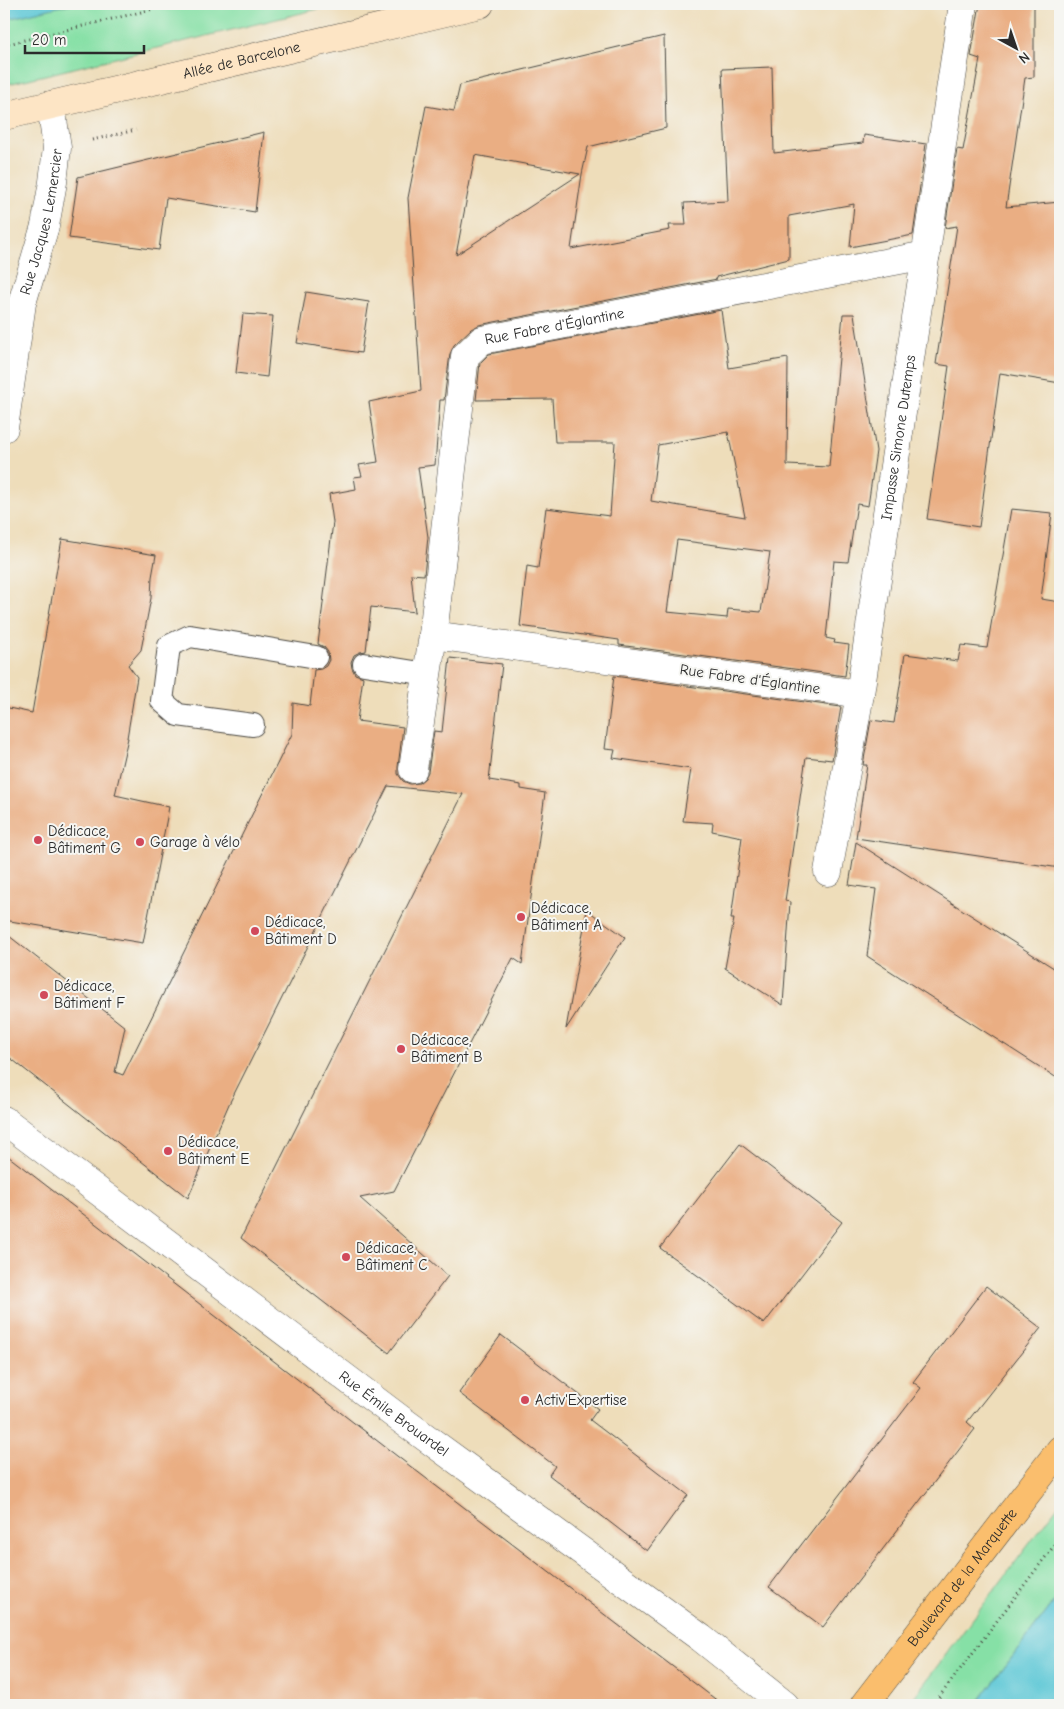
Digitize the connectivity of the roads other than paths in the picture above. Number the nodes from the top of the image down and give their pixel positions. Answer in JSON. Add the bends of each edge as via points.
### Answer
{"nodes":[{"id":1,"x":480,"y":4,"type":"edge"},
{"id":2,"x":963,"y":4,"type":"edge"},
{"id":3,"x":51,"y":105,"type":"junction"},
{"id":4,"x":4,"y":116,"type":"edge"},
{"id":5,"x":926,"y":255,"type":"junction"},
{"id":6,"x":4,"y":428,"type":"edge"},
{"id":7,"x":433,"y":635,"type":"junction"},
{"id":8,"x":316,"y":657,"type":"dead end"},
{"id":9,"x":364,"y":664,"type":"dead end"},
{"id":10,"x":427,"y":674,"type":"junction"},
{"id":11,"x":860,"y":694,"type":"junction"},
{"id":12,"x":253,"y":725,"type":"dead end"},
{"id":13,"x":414,"y":769,"type":"dead end"},
{"id":14,"x":828,"y":872,"type":"dead end"},
{"id":15,"x":4,"y":1120,"type":"edge"},
{"id":16,"x":1060,"y":1450,"type":"edge"},
{"id":17,"x":785,"y":1705,"type":"edge"},
{"id":18,"x":864,"y":1705,"type":"edge"}],
"edges":[{"from":1,"to":3,"type":"main road","name":"Allée de Barcelone"},
{"from":2,"to":5,"type":"street","name":"Impasse Simone Dutemps"},
{"from":3,"to":4,"type":"main road","name":"Allée de Barcelone"},
{"from":3,"to":6,"type":"street","name":"Rue Jacques Lemercier","via":[[57,148],[53,182],[45,226],[22,303]]},
{"from":5,"to":7,"type":"street","name":"Rue Fabre d'Églantine","via":[[482,340],[464,356]]},
{"from":5,"to":11,"type":"street","name":"Impasse Simone Dutemps"},
{"from":7,"to":10,"type":"street","name":"Rue Fabre d'Églantine"},
{"from":7,"to":11,"type":"street","name":"Rue Fabre d'Églantine"},
{"from":8,"to":12,"type":"lane","via":[[190,636],[169,646],[162,701],[178,715]]},
{"from":9,"to":10,"type":"lane"},
{"from":10,"to":13,"type":"street","name":"Rue Fabre d'Églantine"},
{"from":11,"to":14,"type":"street","name":"Impasse Simone Dutemps"},
{"from":15,"to":17,"type":"street","name":"Rue Émile Brouardel","via":[[399,1418],[701,1638]]},
{"from":16,"to":18,"type":"main road","name":"Boulevard de la Marquette"}]}
